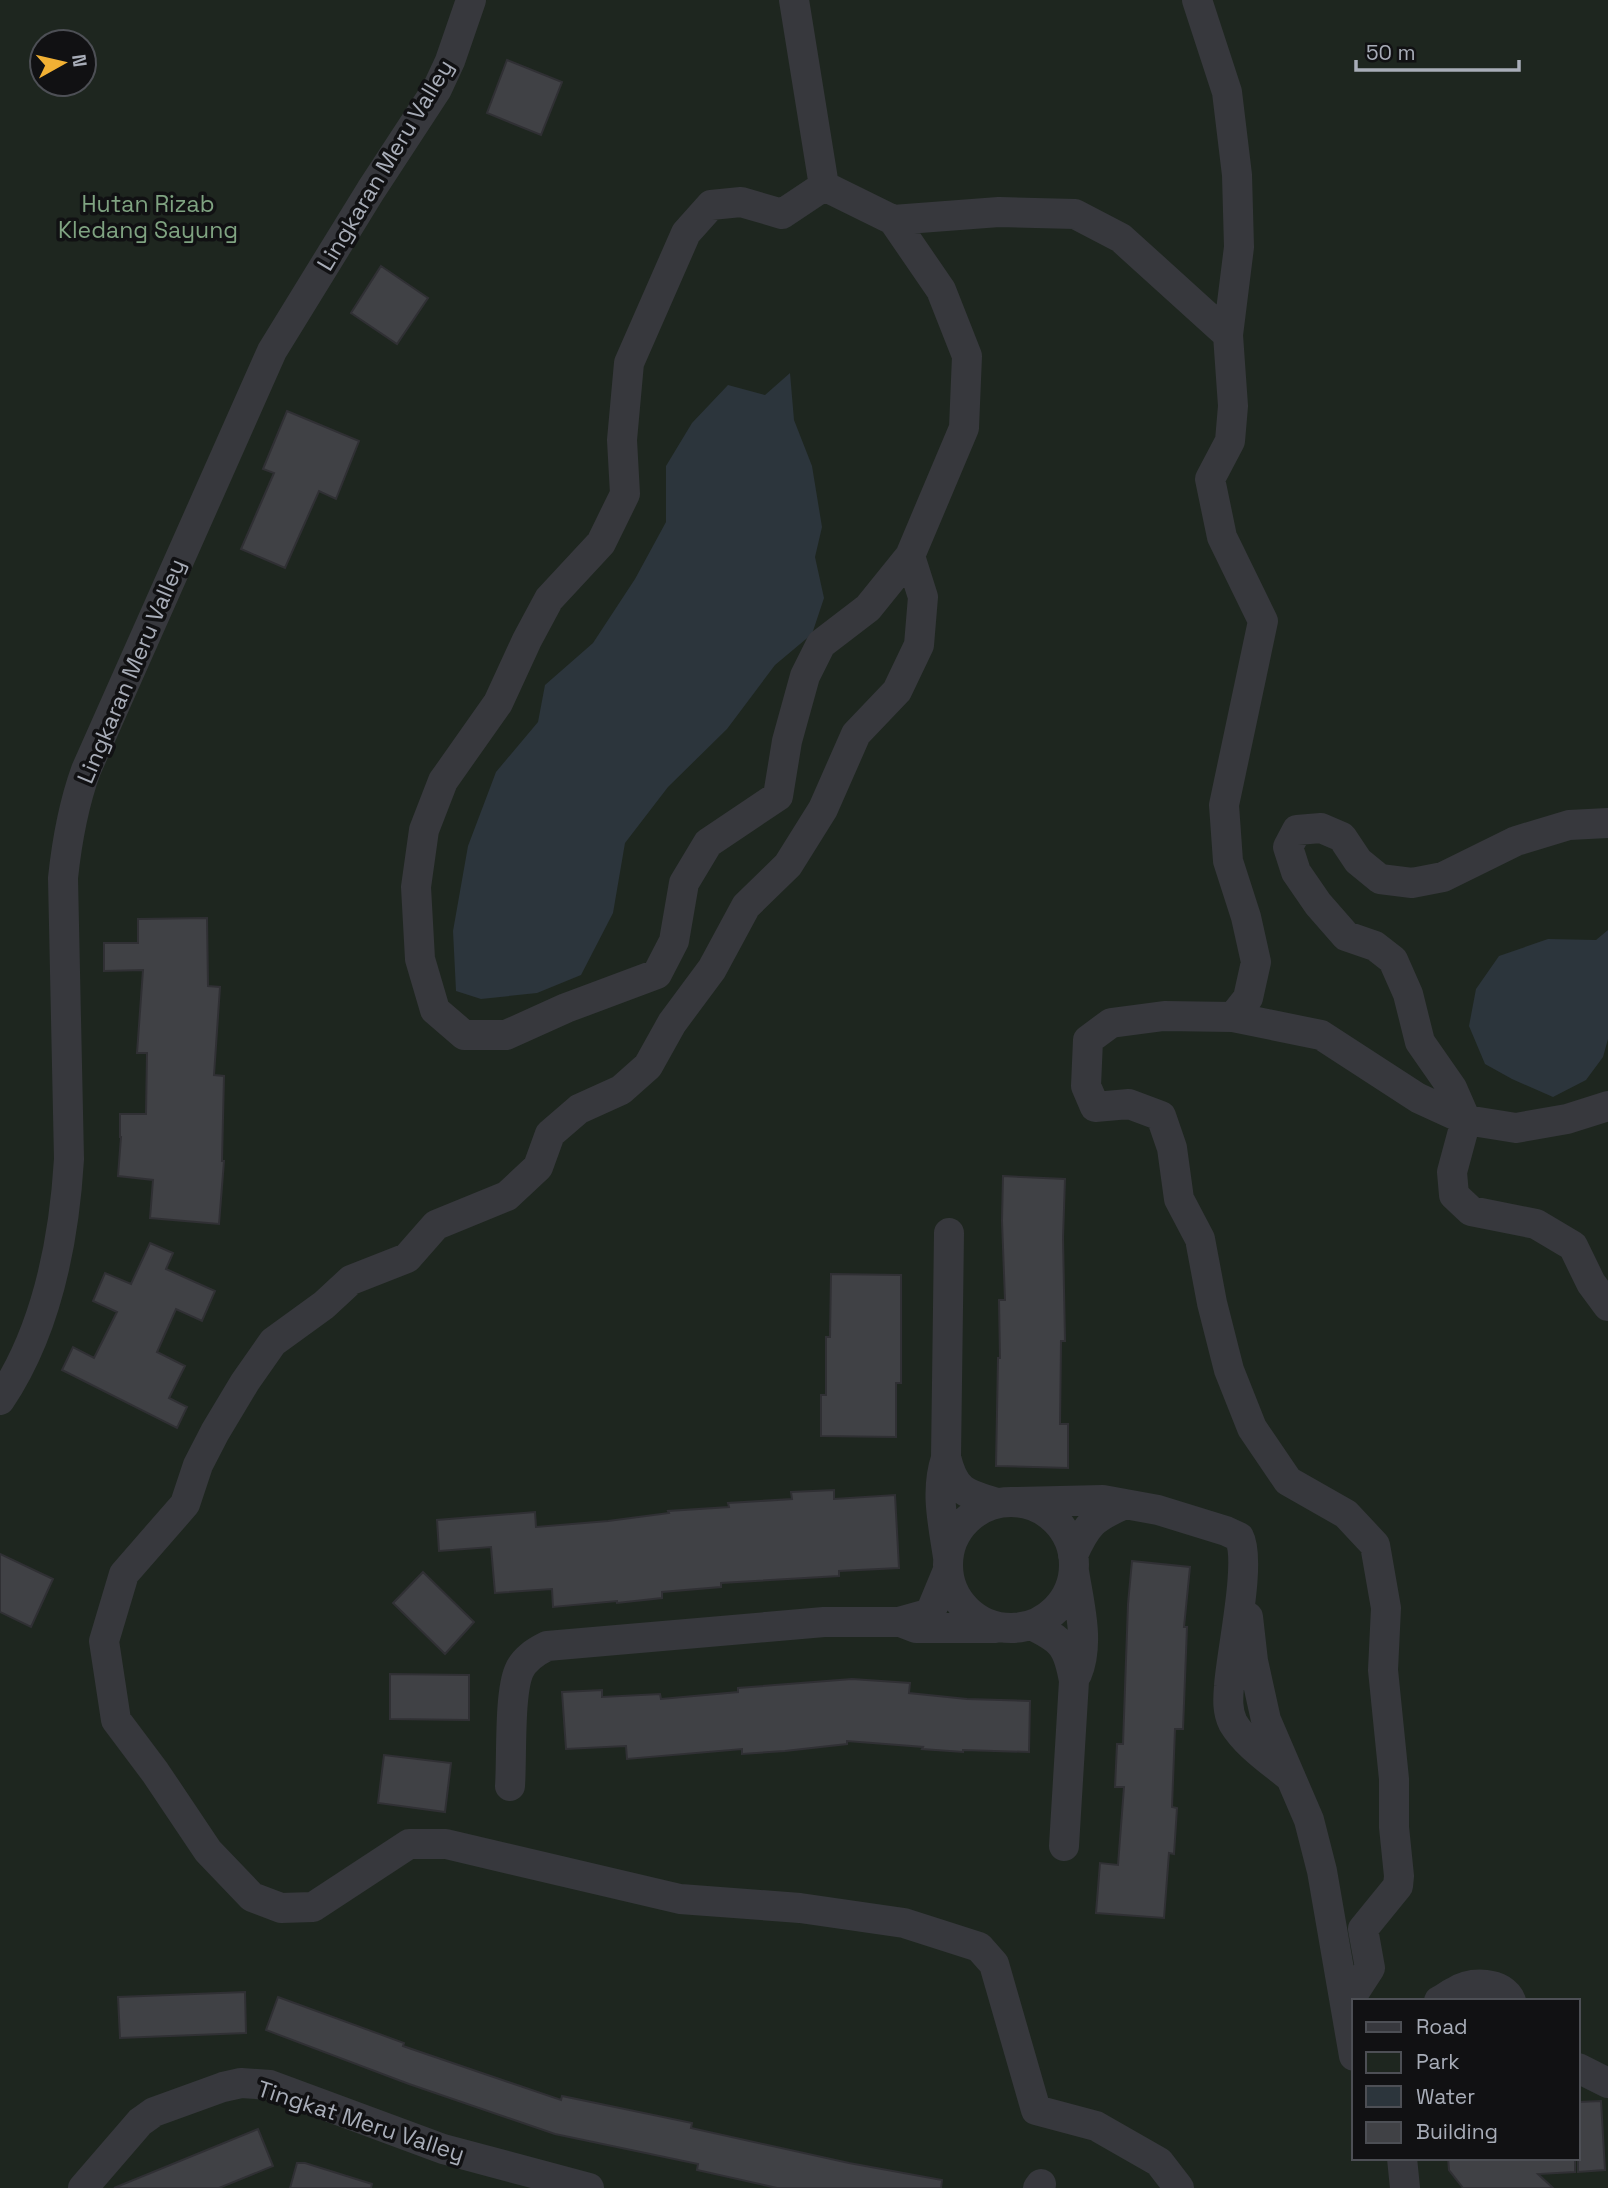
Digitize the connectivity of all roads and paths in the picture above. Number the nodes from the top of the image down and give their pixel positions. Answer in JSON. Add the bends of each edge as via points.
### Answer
{"nodes":[{"id":1,"x":471,"y":0,"type":"edge"},
{"id":2,"x":794,"y":0,"type":"edge"},
{"id":3,"x":1197,"y":0,"type":"edge"},
{"id":4,"x":824,"y":186,"type":"junction"},
{"id":5,"x":893,"y":220,"type":"junction"},
{"id":6,"x":1228,"y":335,"type":"junction"},
{"id":7,"x":910,"y":556,"type":"junction"},
{"id":8,"x":1608,"y":823,"type":"edge"},
{"id":9,"x":1233,"y":1017,"type":"junction"},
{"id":10,"x":1608,"y":1105,"type":"edge"},
{"id":11,"x":1466,"y":1120,"type":"junction"},
{"id":12,"x":949,"y":1233,"type":"dead end"},
{"id":13,"x":1608,"y":1306,"type":"edge"},
{"id":14,"x":0,"y":1400,"type":"edge"},
{"id":15,"x":946,"y":1457,"type":"junction"},
{"id":16,"x":1006,"y":1502,"type":"junction"},
{"id":17,"x":1125,"y":1504,"type":"junction"},
{"id":18,"x":1073,"y":1563,"type":"junction"},
{"id":19,"x":948,"y":1564,"type":"junction"},
{"id":20,"x":900,"y":1622,"type":"junction"},
{"id":21,"x":1031,"y":1625,"type":"junction"},
{"id":22,"x":1001,"y":1628,"type":"junction"},
{"id":23,"x":1074,"y":1681,"type":"junction"},
{"id":24,"x":510,"y":1786,"type":"dead end"},
{"id":25,"x":1064,"y":1846,"type":"dead end"},
{"id":26,"x":1357,"y":1999,"type":"edge"},
{"id":27,"x":1443,"y":1999,"type":"edge"},
{"id":28,"x":1510,"y":1999,"type":"edge"},
{"id":29,"x":1350,"y":2017,"type":"edge"},
{"id":30,"x":1352,"y":2036,"type":"edge"},
{"id":31,"x":1580,"y":2069,"type":"edge"},
{"id":32,"x":1608,"y":2082,"type":"edge"},
{"id":33,"x":83,"y":2188,"type":"edge"},
{"id":34,"x":589,"y":2188,"type":"edge"},
{"id":35,"x":1179,"y":2188,"type":"edge"}],
"edges":[{"from":1,"to":14,"type":"street","name":"Lingkaran Meru Valley","via":[[437,89],[272,351],[74,804],[63,878],[66,1204],[61,1244],[36,1327]]},
{"from":2,"to":4,"type":"street"},
{"from":3,"to":6,"type":"street","via":[[1227,92],[1237,175],[1239,247]]},
{"from":4,"to":5,"type":"street"},
{"from":4,"to":7,"type":"street","via":[[782,214],[741,202],[710,205],[686,233],[629,363],[622,440],[625,494],[601,543],[549,599],[498,702],[443,781],[424,830],[416,887],[420,959],[435,1010],[464,1035],[506,1035],[657,974],[674,941],[684,883],[708,843],[778,796],[805,676],[821,645],[868,608]]},
{"from":5,"to":6,"type":"street","via":[[999,212],[1075,214],[1121,238]]},
{"from":5,"to":7,"type":"street","via":[[941,290],[967,356],[964,428]]},
{"from":6,"to":9,"type":"street","via":[[1233,406],[1230,441],[1210,479],[1222,537],[1263,621],[1224,805],[1228,861],[1256,962],[1248,998]]},
{"from":7,"to":35,"type":"street","via":[[923,597],[919,645],[897,691],[856,734],[802,843],[788,865],[746,905],[712,969],[648,1066],[621,1090],[579,1109],[550,1134],[538,1167],[507,1195],[436,1225],[407,1258],[351,1280],[274,1342],[245,1382],[198,1465],[185,1504],[124,1574],[104,1641],[116,1720],[208,1850],[252,1897],[281,1908],[313,1907],[409,1844],[446,1844],[680,1899],[800,1908],[904,1923],[979,1947],[995,1964],[1036,2110],[1096,2126],[1159,2162]]},
{"from":8,"to":11,"type":"street","via":[[1569,825],[1516,841],[1443,877],[1412,883],[1380,879],[1342,837],[1321,828],[1297,830],[1289,847],[1296,872],[1346,936],[1375,946],[1393,960],[1408,994],[1420,1042],[1452,1088]]},
{"from":9,"to":11,"type":"street","via":[[1321,1035],[1418,1098]]},
{"from":9,"to":26,"type":"street","via":[[1164,1016],[1111,1023],[1088,1040],[1086,1086],[1095,1107],[1129,1104],[1161,1116],[1172,1148],[1180,1199],[1200,1239],[1229,1370],[1252,1428],[1288,1481],[1346,1514],[1375,1545],[1386,1608],[1383,1670],[1399,1876],[1398,1886],[1363,1929],[1370,1968]]},
{"from":10,"to":11,"type":"street","via":[[1567,1119],[1516,1128]]},
{"from":11,"to":13,"type":"street","via":[[1452,1172],[1454,1195],[1471,1211],[1536,1224],[1573,1246]]},
{"from":12,"to":15,"type":"street"},
{"from":15,"to":16,"type":"street","via":[[950,1474],[962,1490]]},
{"from":15,"to":19,"type":"street","via":[[939,1496]]},
{"from":16,"to":17,"type":"street","via":[[1103,1500]]},
{"from":16,"to":18,"type":"street","via":[[1031,1505],[1047,1513],[1064,1532]]},
{"from":16,"to":19,"type":"street","via":[[969,1517],[952,1543]]},
{"from":17,"to":18,"type":"street","via":[[1086,1527]]},
{"from":17,"to":29,"type":"street","via":[[1239,1537],[1258,1691],[1309,1820]]},
{"from":18,"to":21,"type":"street","via":[[1069,1588],[1060,1604]]},
{"from":18,"to":23,"type":"street","via":[[1083,1632],[1081,1665]]},
{"from":19,"to":20,"type":"street","via":[[931,1611]]},
{"from":19,"to":22,"type":"street","via":[[951,1586],[960,1601],[971,1614]]},
{"from":20,"to":22,"type":"street","via":[[916,1628]]},
{"from":20,"to":24,"type":"street","via":[[824,1622],[547,1646],[519,1671]]},
{"from":21,"to":22,"type":"street"},
{"from":21,"to":23,"type":"street","via":[[1061,1641]]},
{"from":23,"to":25,"type":"street"},
{"from":27,"to":28,"type":"street","via":[[1465,1987],[1481,1986],[1504,1989]]},
{"from":29,"to":30,"type":"street"},
{"from":31,"to":32,"type":"street"},
{"from":33,"to":34,"type":"street","name":"Tingkat Meru Valley","via":[[154,2112],[241,2083],[270,2085],[443,2149]]}]}
